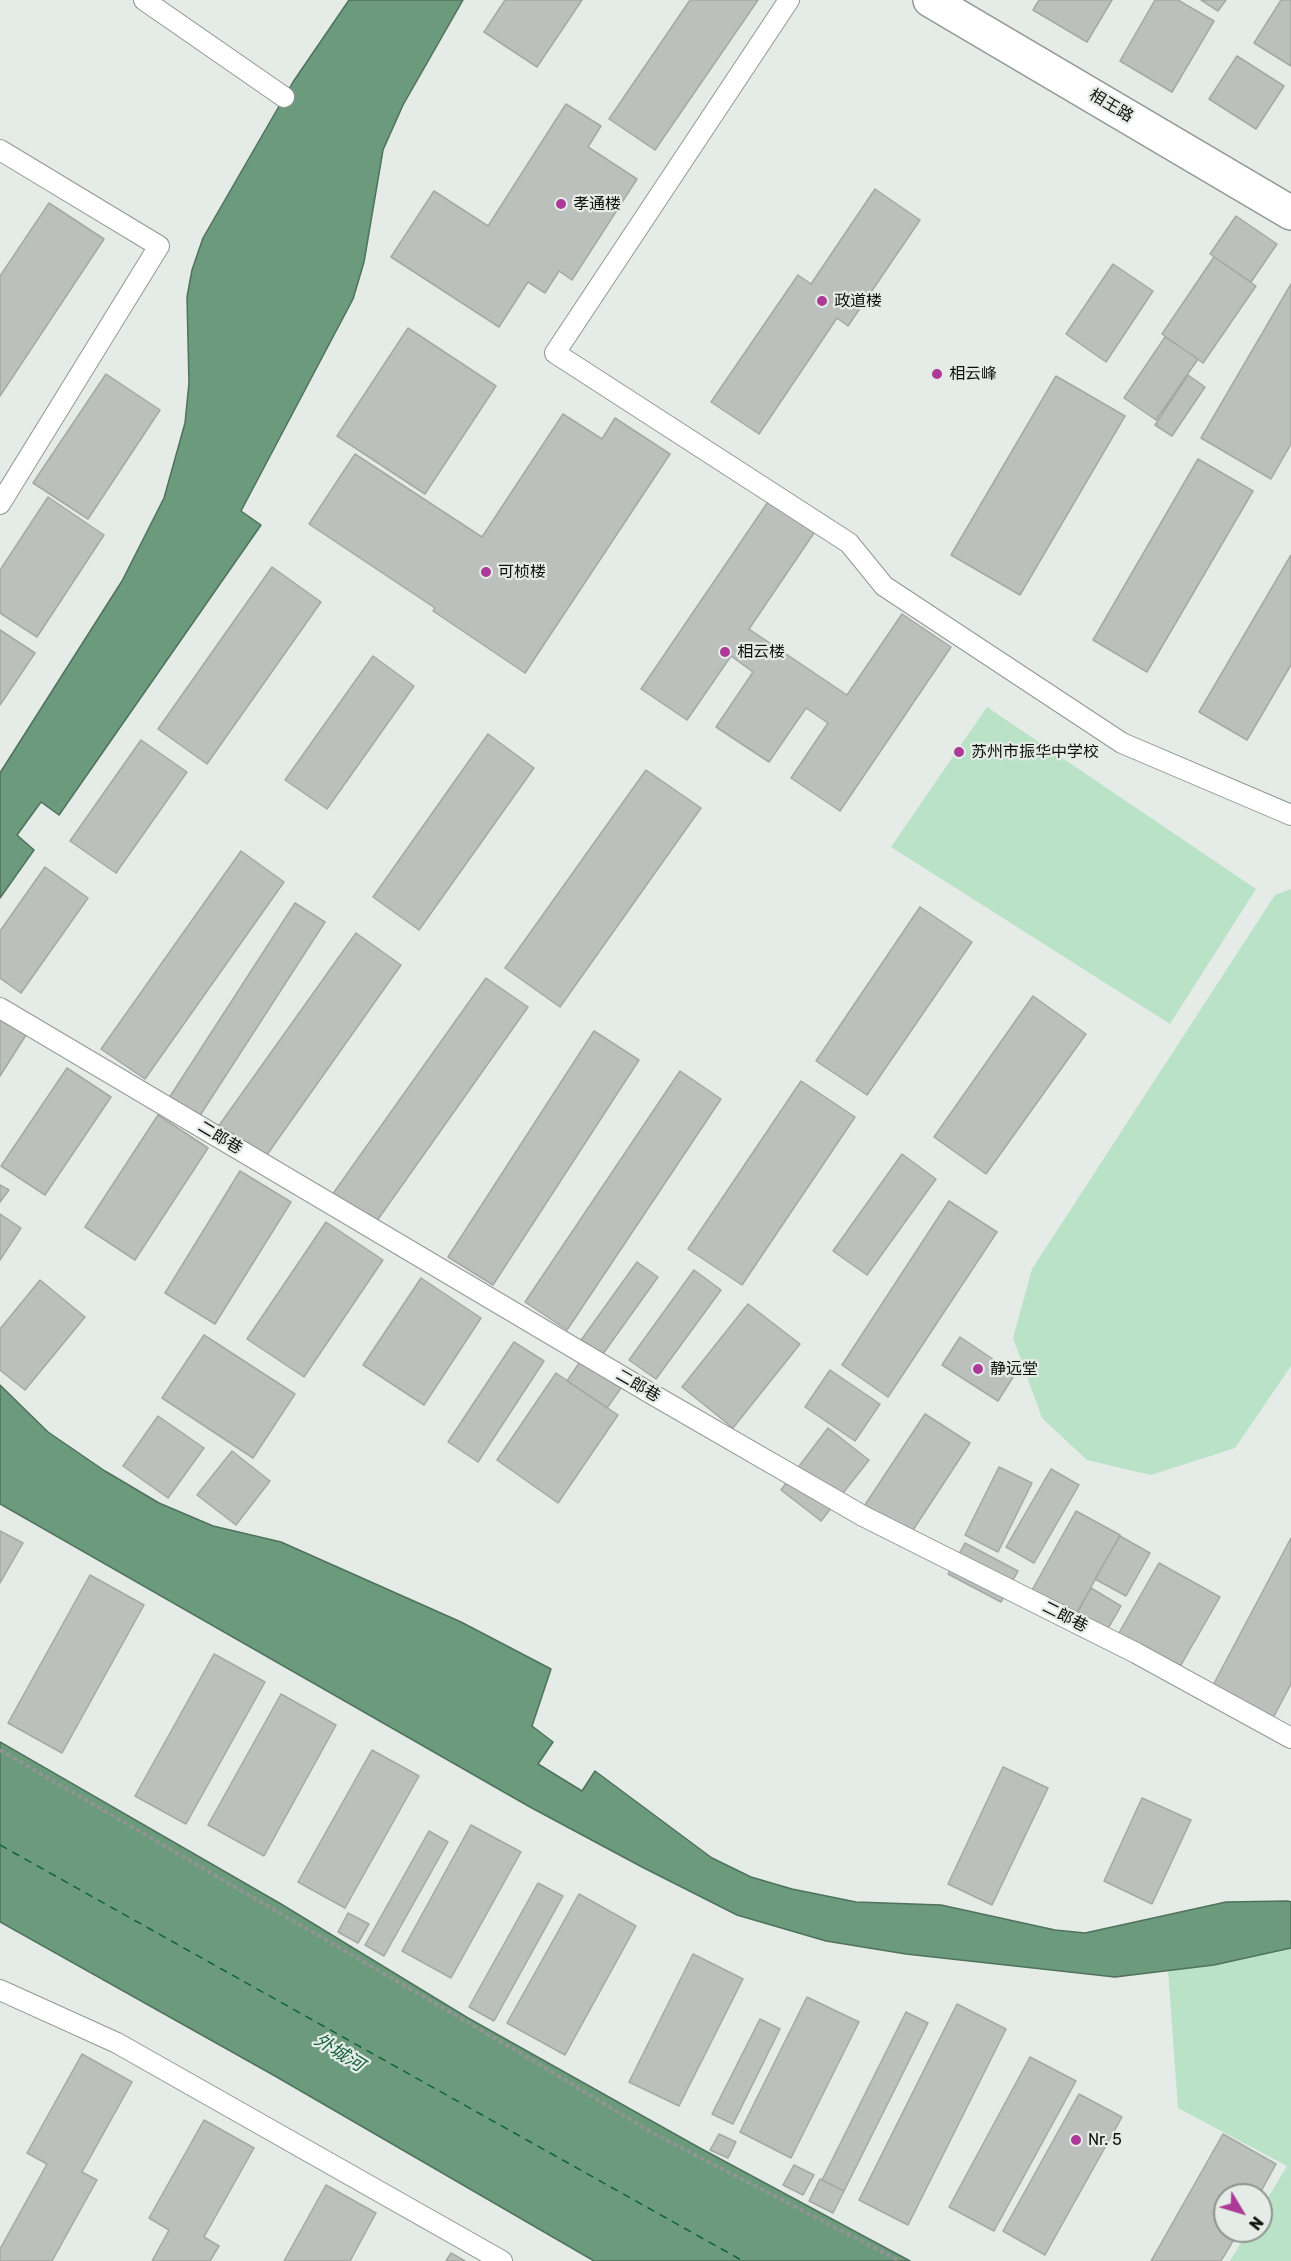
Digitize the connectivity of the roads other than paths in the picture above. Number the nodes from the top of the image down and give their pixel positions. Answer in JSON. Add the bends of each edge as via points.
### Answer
{"nodes":[{"id":1,"x":144,"y":0,"type":"edge"},
{"id":2,"x":789,"y":0,"type":"edge"},
{"id":3,"x":930,"y":0,"type":"edge"},
{"id":4,"x":284,"y":97,"type":"dead end"},
{"id":5,"x":0,"y":150,"type":"edge"},
{"id":6,"x":1291,"y":213,"type":"edge"},
{"id":7,"x":0,"y":504,"type":"edge"},
{"id":8,"x":1291,"y":815,"type":"edge"},
{"id":9,"x":0,"y":1008,"type":"edge"},
{"id":10,"x":1291,"y":1738,"type":"edge"},
{"id":11,"x":0,"y":1990,"type":"edge"},
{"id":12,"x":502,"y":2261,"type":"edge"}],
"edges":[{"from":1,"to":4,"type":"lane"},
{"from":2,"to":8,"type":"lane","via":[[555,353],[849,543],[884,586],[1122,743]]},
{"from":3,"to":6,"type":"street","name":"相王路"},
{"from":5,"to":7,"type":"lane","via":[[159,246]]},
{"from":9,"to":10,"type":"lane","name":"二郎巷","via":[[863,1516],[1136,1653]]},
{"from":11,"to":12,"type":"lane","via":[[117,2043]]}]}
